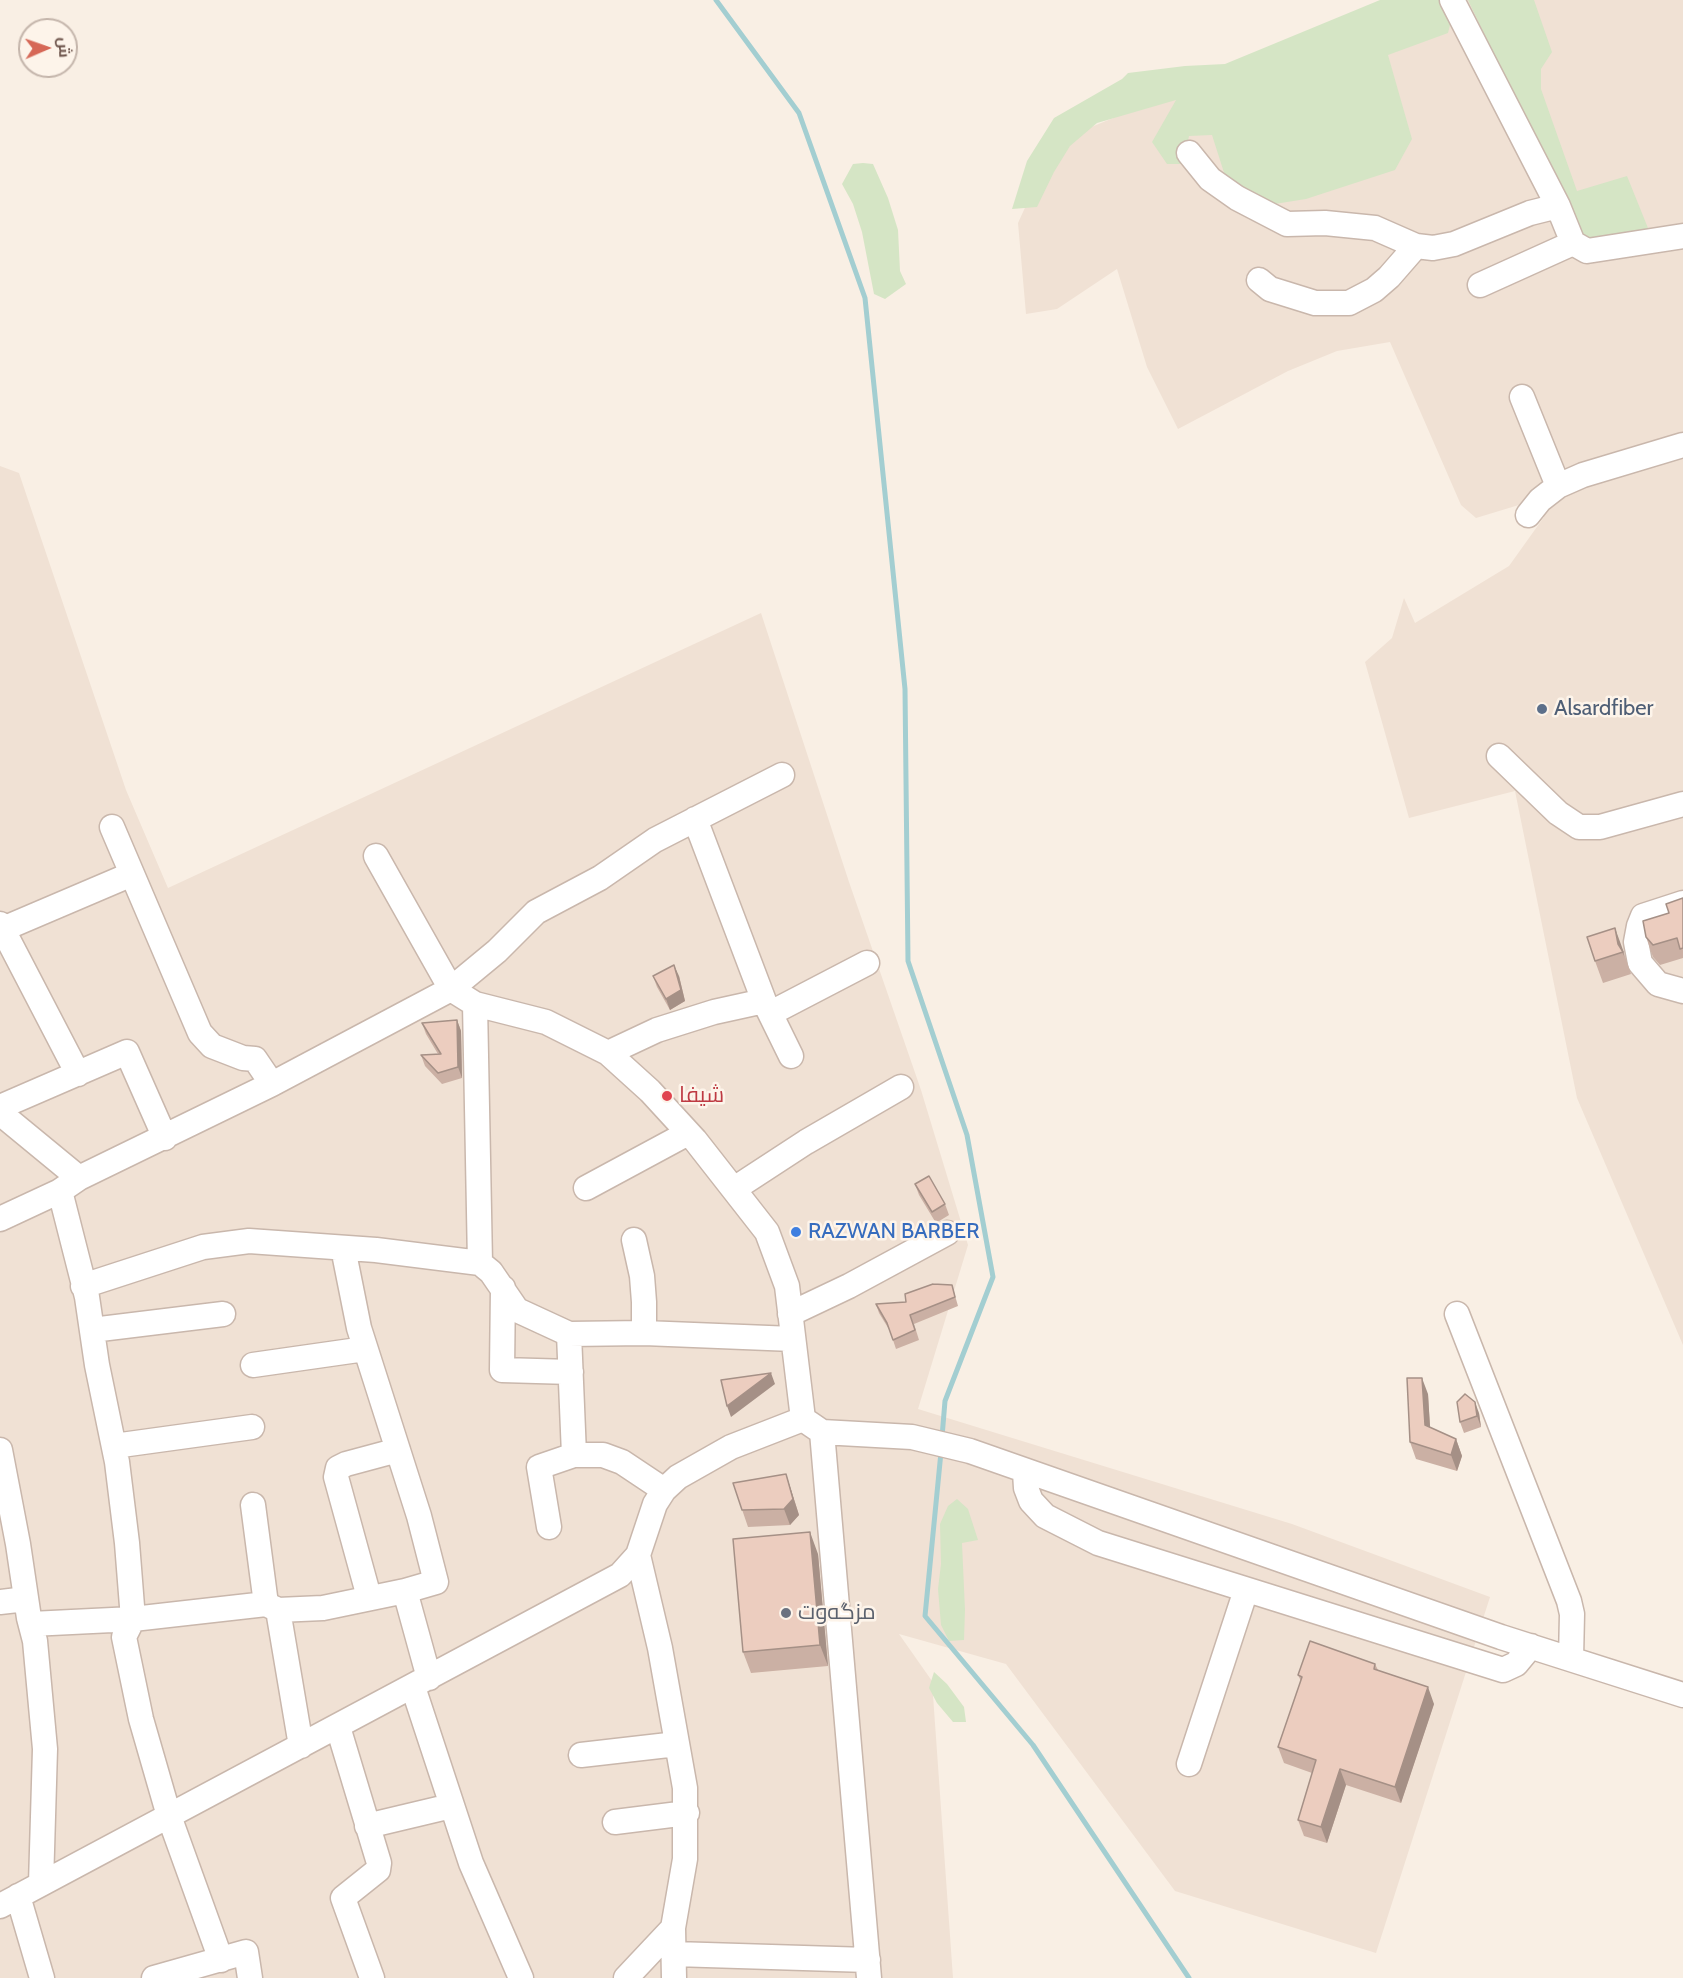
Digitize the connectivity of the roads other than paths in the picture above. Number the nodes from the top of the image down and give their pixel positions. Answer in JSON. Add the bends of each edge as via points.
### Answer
{"nodes":[{"id":1,"x":1452,"y":0,"type":"edge"},
{"id":2,"x":1189,"y":153,"type":"dead end"},
{"id":3,"x":1558,"y":206,"type":"junction"},
{"id":4,"x":1683,"y":236,"type":"edge"},
{"id":5,"x":1573,"y":243,"type":"junction"},
{"id":6,"x":1416,"y":246,"type":"junction"},
{"id":7,"x":1259,"y":280,"type":"dead end"},
{"id":8,"x":1480,"y":285,"type":"dead end"},
{"id":9,"x":1522,"y":397,"type":"dead end"},
{"id":10,"x":1683,"y":445,"type":"edge"},
{"id":11,"x":1558,"y":486,"type":"junction"},
{"id":12,"x":1528,"y":515,"type":"dead end"},
{"id":13,"x":1499,"y":756,"type":"dead end"},
{"id":14,"x":782,"y":775,"type":"dead end"},
{"id":15,"x":1683,"y":804,"type":"edge"},
{"id":16,"x":695,"y":819,"type":"junction"},
{"id":17,"x":112,"y":827,"type":"dead end"},
{"id":18,"x":376,"y":856,"type":"dead end"},
{"id":19,"x":132,"y":874,"type":"junction"},
{"id":20,"x":1683,"y":903,"type":"edge"},
{"id":21,"x":1,"y":927,"type":"edge"},
{"id":22,"x":867,"y":963,"type":"dead end"},
{"id":23,"x":451,"y":989,"type":"junction"},
{"id":24,"x":1683,"y":991,"type":"edge"},
{"id":25,"x":475,"y":1004,"type":"junction"},
{"id":26,"x":768,"y":1007,"type":"junction"},
{"id":27,"x":608,"y":1053,"type":"junction"},
{"id":28,"x":791,"y":1056,"type":"dead end"},
{"id":29,"x":78,"y":1074,"type":"junction"},
{"id":30,"x":272,"y":1084,"type":"junction"},
{"id":31,"x":901,"y":1087,"type":"dead end"},
{"id":32,"x":0,"y":1107,"type":"edge"},
{"id":33,"x":0,"y":1113,"type":"edge"},
{"id":34,"x":688,"y":1133,"type":"junction"},
{"id":35,"x":165,"y":1138,"type":"junction"},
{"id":36,"x":70,"y":1185,"type":"junction"},
{"id":37,"x":586,"y":1188,"type":"dead end"},
{"id":38,"x":734,"y":1189,"type":"junction"},
{"id":39,"x":0,"y":1219,"type":"edge"},
{"id":40,"x":947,"y":1233,"type":"dead end"},
{"id":41,"x":634,"y":1240,"type":"dead end"},
{"id":42,"x":343,"y":1248,"type":"junction"},
{"id":43,"x":480,"y":1263,"type":"junction"},
{"id":44,"x":83,"y":1286,"type":"junction"},
{"id":45,"x":503,"y":1288,"type":"junction"},
{"id":46,"x":223,"y":1314,"type":"dead end"},
{"id":47,"x":790,"y":1314,"type":"junction"},
{"id":48,"x":1457,"y":1314,"type":"dead end"},
{"id":49,"x":92,"y":1330,"type":"junction"},
{"id":50,"x":644,"y":1333,"type":"junction"},
{"id":51,"x":569,"y":1334,"type":"junction"},
{"id":52,"x":793,"y":1339,"type":"junction"},
{"id":53,"x":365,"y":1349,"type":"junction"},
{"id":54,"x":253,"y":1365,"type":"dead end"},
{"id":55,"x":571,"y":1372,"type":"junction"},
{"id":56,"x":813,"y":1426,"type":"junction"},
{"id":57,"x":252,"y":1428,"type":"dead end"},
{"id":58,"x":114,"y":1446,"type":"junction"},
{"id":59,"x":0,"y":1450,"type":"edge"},
{"id":60,"x":398,"y":1450,"type":"junction"},
{"id":61,"x":574,"y":1455,"type":"junction"},
{"id":62,"x":1025,"y":1472,"type":"junction"},
{"id":63,"x":664,"y":1490,"type":"junction"},
{"id":64,"x":253,"y":1505,"type":"dead end"},
{"id":65,"x":549,"y":1527,"type":"dead end"},
{"id":66,"x":638,"y":1556,"type":"junction"},
{"id":67,"x":1246,"y":1590,"type":"junction"},
{"id":68,"x":405,"y":1591,"type":"junction"},
{"id":69,"x":369,"y":1597,"type":"junction"},
{"id":70,"x":26,"y":1599,"type":"junction"},
{"id":71,"x":0,"y":1602,"type":"edge"},
{"id":72,"x":272,"y":1607,"type":"junction"},
{"id":73,"x":133,"y":1619,"type":"junction"},
{"id":74,"x":31,"y":1624,"type":"junction"},
{"id":75,"x":1531,"y":1646,"type":"junction"},
{"id":76,"x":1571,"y":1659,"type":"junction"},
{"id":77,"x":421,"y":1683,"type":"junction"},
{"id":78,"x":1683,"y":1695,"type":"edge"},
{"id":79,"x":338,"y":1727,"type":"junction"},
{"id":80,"x":677,"y":1744,"type":"junction"},
{"id":81,"x":301,"y":1746,"type":"junction"},
{"id":82,"x":581,"y":1755,"type":"dead end"},
{"id":83,"x":1189,"y":1764,"type":"dead end"},
{"id":84,"x":451,"y":1806,"type":"junction"},
{"id":85,"x":687,"y":1813,"type":"junction"},
{"id":86,"x":169,"y":1816,"type":"junction"},
{"id":87,"x":615,"y":1822,"type":"dead end"},
{"id":88,"x":368,"y":1826,"type":"junction"},
{"id":89,"x":41,"y":1884,"type":"junction"},
{"id":90,"x":9,"y":1901,"type":"edge"},
{"id":91,"x":673,"y":1928,"type":"junction"},
{"id":92,"x":220,"y":1960,"type":"junction"},
{"id":93,"x":674,"y":1966,"type":"edge"},
{"id":94,"x":862,"y":1969,"type":"edge"},
{"id":95,"x":184,"y":1975,"type":"edge"},
{"id":96,"x":42,"y":1978,"type":"edge"},
{"id":97,"x":154,"y":1978,"type":"edge"},
{"id":98,"x":250,"y":1978,"type":"edge"},
{"id":99,"x":372,"y":1978,"type":"edge"},
{"id":100,"x":521,"y":1978,"type":"edge"},
{"id":101,"x":626,"y":1978,"type":"edge"}],
"edges":[{"from":1,"to":3,"type":"street"},
{"from":2,"to":6,"type":"street","via":[[1210,179],[1287,224],[1375,228]]},
{"from":3,"to":5,"type":"street"},
{"from":3,"to":6,"type":"street","via":[[1530,213],[1454,244]]},
{"from":4,"to":5,"type":"street","via":[[1587,251]]},
{"from":5,"to":8,"type":"street"},
{"from":6,"to":7,"type":"street","via":[[1374,290],[1349,303],[1315,303],[1270,289]]},
{"from":9,"to":11,"type":"street"},
{"from":10,"to":11,"type":"street"},
{"from":11,"to":12,"type":"street"},
{"from":13,"to":15,"type":"street","via":[[1558,813],[1579,827],[1600,827]]},
{"from":14,"to":16,"type":"street"},
{"from":16,"to":23,"type":"street","via":[[536,912]]},
{"from":16,"to":26,"type":"street"},
{"from":17,"to":19,"type":"street"},
{"from":18,"to":23,"type":"street"},
{"from":19,"to":21,"type":"street"},
{"from":19,"to":30,"type":"street","via":[[205,1041],[243,1058],[255,1059]]},
{"from":20,"to":24,"type":"street","via":[[1643,916],[1636,942],[1640,963],[1658,984]]},
{"from":21,"to":29,"type":"street"},
{"from":22,"to":26,"type":"street"},
{"from":23,"to":25,"type":"street"},
{"from":23,"to":30,"type":"street"},
{"from":25,"to":27,"type":"street","via":[[546,1022]]},
{"from":25,"to":43,"type":"street"},
{"from":26,"to":27,"type":"street","via":[[714,1012],[657,1030]]},
{"from":26,"to":28,"type":"street"},
{"from":27,"to":34,"type":"street"},
{"from":29,"to":32,"type":"street"},
{"from":29,"to":35,"type":"street","via":[[127,1052]]},
{"from":30,"to":35,"type":"street"},
{"from":31,"to":38,"type":"street"},
{"from":33,"to":36,"type":"street"},
{"from":34,"to":37,"type":"street"},
{"from":34,"to":38,"type":"street"},
{"from":35,"to":36,"type":"street"},
{"from":36,"to":39,"type":"street"},
{"from":36,"to":44,"type":"street"},
{"from":38,"to":47,"type":"street","via":[[767,1232],[787,1286]]},
{"from":40,"to":47,"type":"street"},
{"from":41,"to":50,"type":"street","via":[[642,1276]]},
{"from":42,"to":43,"type":"street"},
{"from":42,"to":44,"type":"street","via":[[249,1241],[203,1247]]},
{"from":42,"to":53,"type":"street"},
{"from":43,"to":45,"type":"street"},
{"from":44,"to":49,"type":"street"},
{"from":45,"to":51,"type":"street","via":[[517,1310]]},
{"from":45,"to":55,"type":"street","via":[[502,1370]]},
{"from":46,"to":49,"type":"street"},
{"from":47,"to":52,"type":"street"},
{"from":48,"to":76,"type":"street","via":[[1569,1601]]},
{"from":49,"to":58,"type":"street"},
{"from":50,"to":51,"type":"street"},
{"from":50,"to":52,"type":"street"},
{"from":51,"to":55,"type":"street"},
{"from":52,"to":56,"type":"street"},
{"from":53,"to":54,"type":"street"},
{"from":53,"to":60,"type":"street"},
{"from":55,"to":61,"type":"street"},
{"from":56,"to":62,"type":"street","via":[[912,1437],[970,1451]]},
{"from":56,"to":63,"type":"street","via":[[731,1448],[678,1477]]},
{"from":56,"to":94,"type":"street"},
{"from":57,"to":58,"type":"street"},
{"from":58,"to":73,"type":"street"},
{"from":59,"to":70,"type":"street"},
{"from":60,"to":68,"type":"street","via":[[436,1582]]},
{"from":60,"to":69,"type":"street","via":[[346,1464],[338,1468],[336,1477]]},
{"from":61,"to":63,"type":"street","via":[[603,1455],[622,1462]]},
{"from":61,"to":65,"type":"street","via":[[539,1467]]},
{"from":62,"to":67,"type":"street","via":[[1031,1501],[1045,1516],[1098,1543]]},
{"from":62,"to":75,"type":"street"},
{"from":63,"to":66,"type":"street","via":[[655,1504]]},
{"from":64,"to":72,"type":"street"},
{"from":66,"to":77,"type":"street","via":[[620,1575]]},
{"from":66,"to":80,"type":"street"},
{"from":67,"to":75,"type":"street","via":[[1503,1670],[1516,1664]]},
{"from":67,"to":83,"type":"street"},
{"from":68,"to":69,"type":"street"},
{"from":68,"to":77,"type":"street"},
{"from":69,"to":72,"type":"street","via":[[323,1608]]},
{"from":70,"to":71,"type":"street"},
{"from":70,"to":74,"type":"street"},
{"from":72,"to":73,"type":"street"},
{"from":72,"to":81,"type":"street"},
{"from":73,"to":74,"type":"street"},
{"from":73,"to":86,"type":"street","via":[[124,1637],[141,1719]]},
{"from":74,"to":89,"type":"street","via":[[45,1749]]},
{"from":75,"to":76,"type":"street"},
{"from":76,"to":78,"type":"street"},
{"from":77,"to":79,"type":"street"},
{"from":77,"to":84,"type":"street"},
{"from":79,"to":81,"type":"street"},
{"from":79,"to":88,"type":"street"},
{"from":80,"to":82,"type":"street"},
{"from":80,"to":85,"type":"street"},
{"from":81,"to":86,"type":"street"},
{"from":84,"to":88,"type":"street"},
{"from":84,"to":100,"type":"street"},
{"from":85,"to":87,"type":"street"},
{"from":85,"to":91,"type":"street","via":[[685,1858]]},
{"from":86,"to":89,"type":"street"},
{"from":86,"to":92,"type":"street"},
{"from":88,"to":99,"type":"street","via":[[378,1870],[343,1898]]},
{"from":89,"to":90,"type":"street"},
{"from":90,"to":96,"type":"street"},
{"from":91,"to":93,"type":"street"},
{"from":91,"to":101,"type":"street"},
{"from":92,"to":95,"type":"street"},
{"from":92,"to":98,"type":"street","via":[[246,1952]]},
{"from":93,"to":94,"type":"street"},
{"from":95,"to":97,"type":"street"}]}
